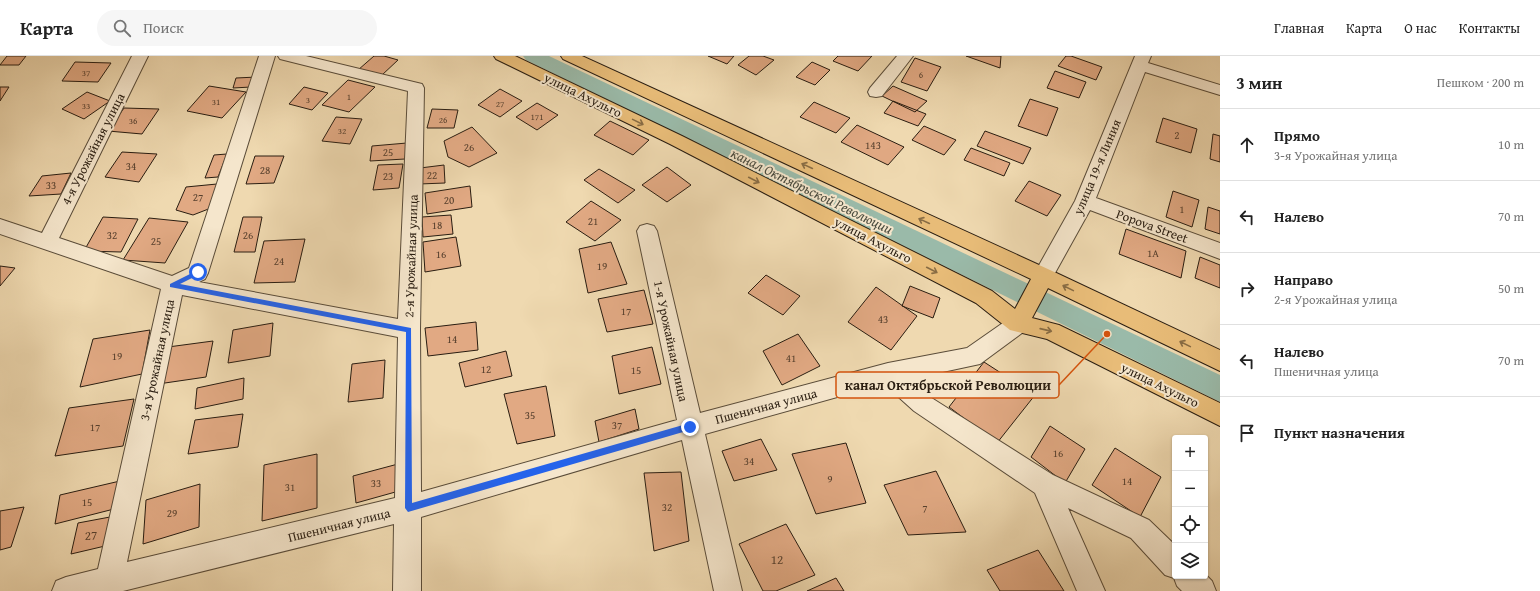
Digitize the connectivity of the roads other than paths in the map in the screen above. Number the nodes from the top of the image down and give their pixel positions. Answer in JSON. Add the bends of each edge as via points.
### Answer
{"nodes":[{"id":1,"x":140,"y":56,"type":"edge"},
{"id":2,"x":267,"y":56,"type":"edge"},
{"id":3,"x":286,"y":56,"type":"edge"},
{"id":4,"x":502,"y":56,"type":"edge"},
{"id":5,"x":569,"y":56,"type":"edge"},
{"id":6,"x":905,"y":56,"type":"edge"},
{"id":7,"x":1141,"y":60,"type":"edge"},
{"id":8,"x":1220,"y":90,"type":"edge"},
{"id":9,"x":876,"y":92,"type":"dead end"},
{"id":10,"x":1085,"y":201,"type":"junction"},
{"id":11,"x":0,"y":226,"type":"edge"},
{"id":12,"x":647,"y":230,"type":"dead end"},
{"id":13,"x":46,"y":243,"type":"junction"},
{"id":14,"x":1220,"y":250,"type":"edge"},
{"id":15,"x":1043,"y":276,"type":"junction"},
{"id":16,"x":172,"y":285,"type":"junction"},
{"id":17,"x":1018,"y":324,"type":"junction"},
{"id":18,"x":409,"y":330,"type":"junction"},
{"id":19,"x":1220,"y":361,"type":"edge"},
{"id":20,"x":888,"y":373,"type":"junction"},
{"id":21,"x":1220,"y":415,"type":"edge"},
{"id":22,"x":690,"y":427,"type":"junction"},
{"id":23,"x":1044,"y":484,"type":"junction"},
{"id":24,"x":408,"y":508,"type":"junction"},
{"id":25,"x":1172,"y":561,"type":"edge"},
{"id":26,"x":1189,"y":579,"type":"edge"},
{"id":27,"x":108,"y":586,"type":"edge"},
{"id":28,"x":66,"y":591,"type":"edge"},
{"id":29,"x":407,"y":591,"type":"edge"},
{"id":30,"x":728,"y":591,"type":"edge"},
{"id":31,"x":1091,"y":591,"type":"edge"},
{"id":32,"x":1202,"y":591,"type":"edge"}],
"edges":[{"from":1,"to":13,"type":"street","name":"4-я Урожайная улица"},
{"from":2,"to":16,"type":"street","name":"3-я Урожайная улица","via":[[198,272]]},
{"from":3,"to":18,"type":"street","name":"2-я Урожайная улица","via":[[416,88]]},
{"from":4,"to":17,"type":"main road","name":"улица Ахульго","one_way":true,"via":[[676,140],[984,297]]},
{"from":15,"to":5,"type":"main road","one_way":true},
{"from":6,"to":9,"type":"street"},
{"from":7,"to":8,"type":"street"},
{"from":7,"to":10,"type":"street","name":"улица 19-я Линия"},
{"from":10,"to":14,"type":"street","name":"Popova Street"},
{"from":10,"to":15,"type":"street","name":"улица 19-я Линия"},
{"from":11,"to":13,"type":"street"},
{"from":12,"to":22,"type":"street","name":"1-я Урожайная улица"},
{"from":13,"to":16,"type":"street"},
{"from":15,"to":17,"type":"main road"},
{"from":19,"to":15,"type":"main road","one_way":true},
{"from":16,"to":18,"type":"street"},
{"from":16,"to":27,"type":"street","name":"3-я Урожайная улица"},
{"from":17,"to":20,"type":"street","name":"Пшеничная улица","via":[[972,357]]},
{"from":17,"to":21,"type":"main road","name":"улица Ахульго","one_way":true,"via":[[1051,330]]},
{"from":18,"to":24,"type":"street","name":"2-я Урожайная улица"},
{"from":20,"to":22,"type":"street","name":"Пшеничная улица"},
{"from":20,"to":23,"type":"street","via":[[922,404]]},
{"from":22,"to":24,"type":"street","name":"Пшеничная улица"},
{"from":22,"to":30,"type":"street","name":"1-я Урожайная улица"},
{"from":23,"to":25,"type":"street","via":[[1140,529]]},
{"from":23,"to":31,"type":"street"},
{"from":24,"to":27,"type":"street","name":"Пшеничная улица"},
{"from":24,"to":29,"type":"street","name":"2-я Урожайная улица"},
{"from":26,"to":32,"type":"street"},
{"from":27,"to":28,"type":"street","name":"Пшеничная улица"}]}
